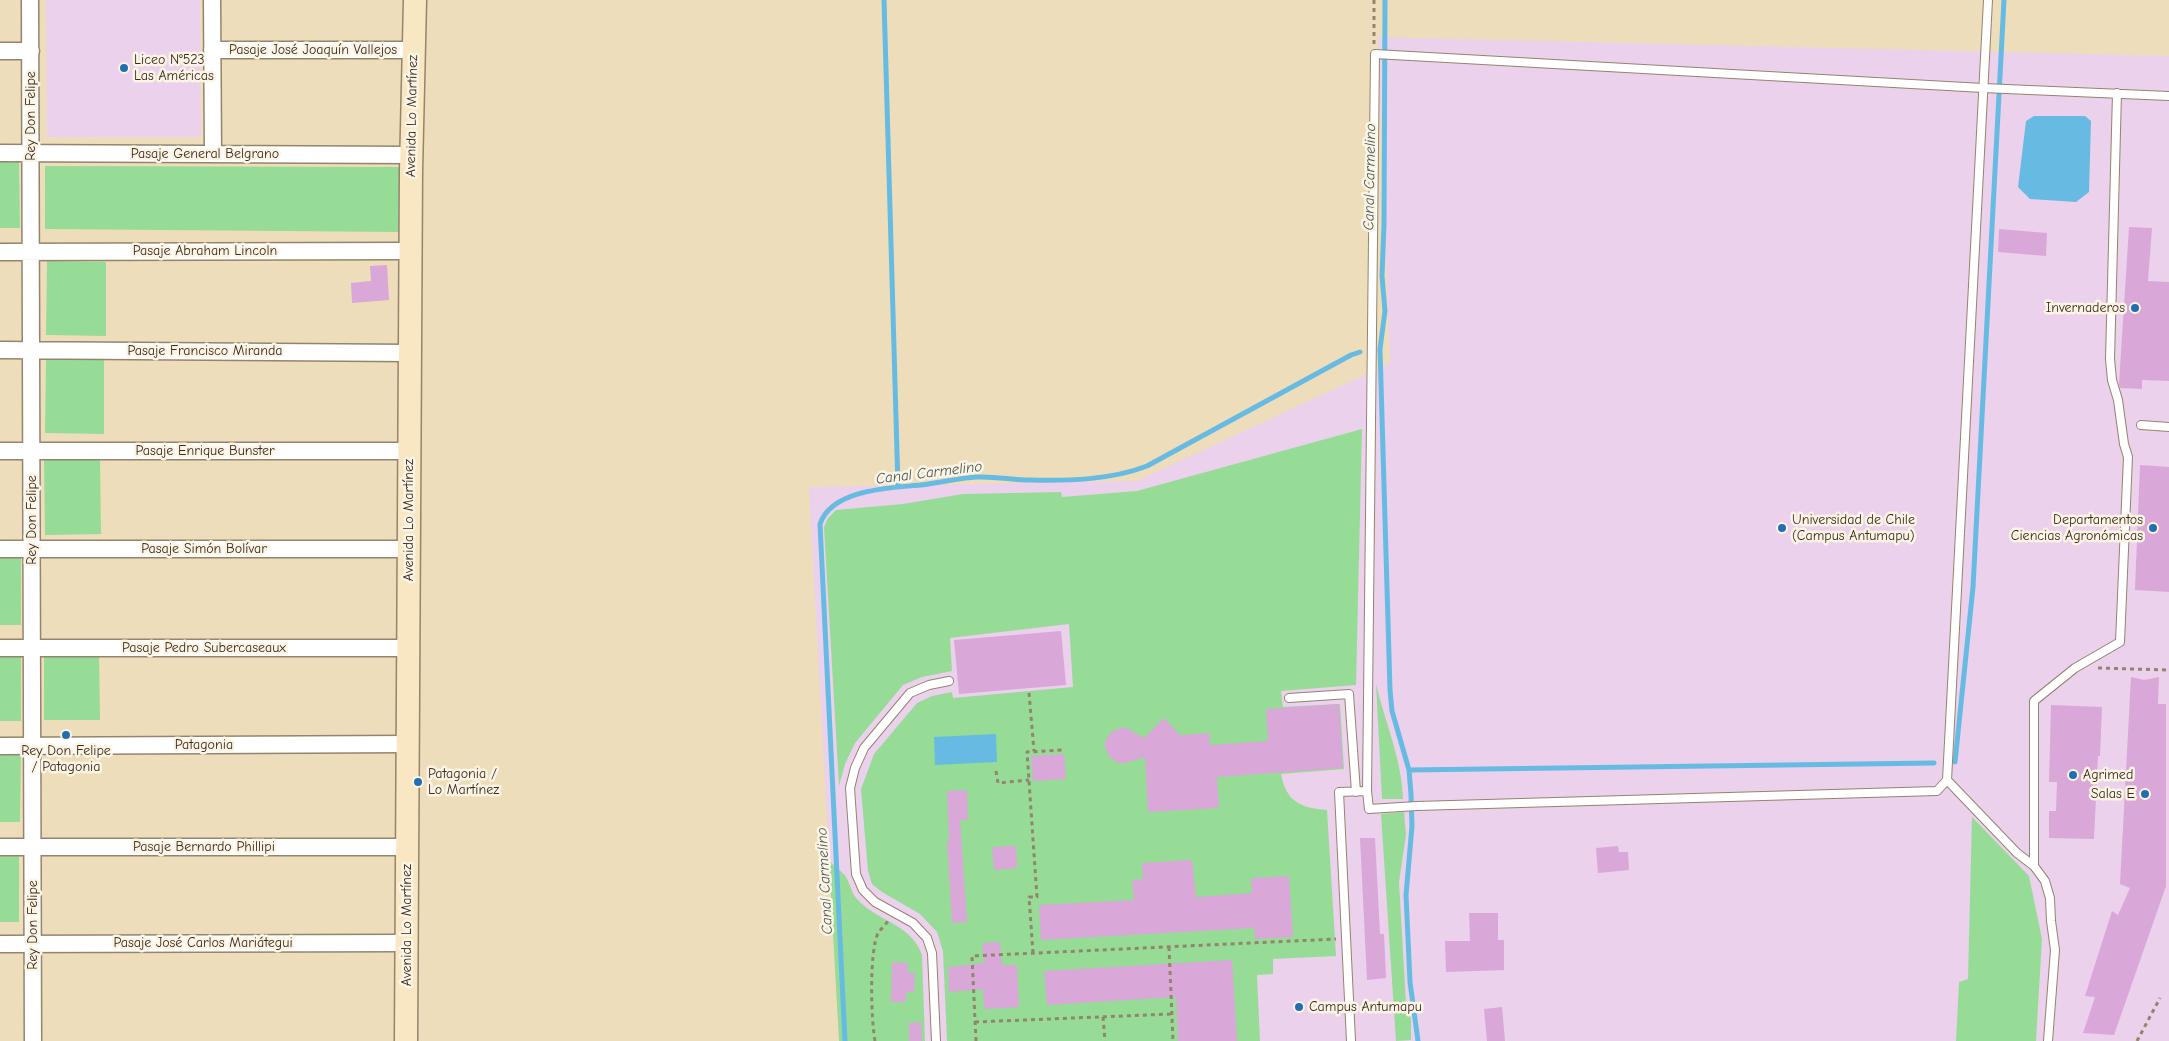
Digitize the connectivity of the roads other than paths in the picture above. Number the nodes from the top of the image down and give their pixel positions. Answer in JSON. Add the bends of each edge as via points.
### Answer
{"nodes":[{"id":1,"x":30,"y":0,"type":"edge"},
{"id":2,"x":212,"y":0,"type":"edge"},
{"id":3,"x":415,"y":0,"type":"edge"},
{"id":4,"x":1988,"y":0,"type":"edge"},
{"id":5,"x":212,"y":50,"type":"junction"},
{"id":6,"x":414,"y":50,"type":"junction"},
{"id":7,"x":0,"y":52,"type":"edge"},
{"id":8,"x":31,"y":52,"type":"junction"},
{"id":9,"x":1983,"y":88,"type":"junction"},
{"id":10,"x":2117,"y":93,"type":"junction"},
{"id":11,"x":2169,"y":96,"type":"edge"},
{"id":12,"x":0,"y":153,"type":"edge"},
{"id":13,"x":32,"y":153,"type":"junction"},
{"id":14,"x":213,"y":154,"type":"junction"},
{"id":15,"x":411,"y":155,"type":"junction"},
{"id":16,"x":410,"y":251,"type":"junction"},
{"id":17,"x":0,"y":252,"type":"edge"},
{"id":18,"x":32,"y":252,"type":"junction"},
{"id":19,"x":0,"y":350,"type":"edge"},
{"id":20,"x":32,"y":350,"type":"junction"},
{"id":21,"x":410,"y":352,"type":"junction"},
{"id":22,"x":2141,"y":425,"type":"dead end"},
{"id":23,"x":2169,"y":427,"type":"edge"},
{"id":24,"x":0,"y":451,"type":"edge"},
{"id":25,"x":32,"y":451,"type":"junction"},
{"id":26,"x":409,"y":451,"type":"junction"},
{"id":27,"x":0,"y":549,"type":"edge"},
{"id":28,"x":32,"y":549,"type":"junction"},
{"id":29,"x":409,"y":549,"type":"junction"},
{"id":30,"x":0,"y":648,"type":"edge"},
{"id":31,"x":32,"y":648,"type":"junction"},
{"id":32,"x":408,"y":648,"type":"junction"},
{"id":33,"x":949,"y":681,"type":"dead end"},
{"id":34,"x":1289,"y":698,"type":"dead end"},
{"id":35,"x":408,"y":744,"type":"junction"},
{"id":36,"x":0,"y":746,"type":"edge"},
{"id":37,"x":32,"y":746,"type":"junction"},
{"id":38,"x":1947,"y":780,"type":"junction"},
{"id":39,"x":1367,"y":791,"type":"junction"},
{"id":40,"x":1356,"y":792,"type":"junction"},
{"id":41,"x":0,"y":847,"type":"edge"},
{"id":42,"x":33,"y":847,"type":"junction"},
{"id":43,"x":407,"y":847,"type":"junction"},
{"id":44,"x":2034,"y":866,"type":"junction"},
{"id":45,"x":407,"y":943,"type":"junction"},
{"id":46,"x":0,"y":944,"type":"edge"},
{"id":47,"x":33,"y":944,"type":"junction"},
{"id":48,"x":33,"y":1041,"type":"edge"},
{"id":49,"x":406,"y":1041,"type":"edge"},
{"id":50,"x":936,"y":1041,"type":"edge"},
{"id":51,"x":1351,"y":1041,"type":"edge"},
{"id":52,"x":2048,"y":1041,"type":"edge"}],
"edges":[{"from":1,"to":8,"type":"street","name":"Rey Don Felipe"},
{"from":2,"to":5,"type":"street"},
{"from":3,"to":6,"type":"main road","name":"Avenida Lo Martínez"},
{"from":4,"to":9,"type":"lane"},
{"from":5,"to":6,"type":"street","name":"Pasaje José Joaquín Vallejos"},
{"from":5,"to":14,"type":"street"},
{"from":6,"to":15,"type":"main road","name":"Avenida Lo Martínez"},
{"from":7,"to":8,"type":"street"},
{"from":8,"to":13,"type":"street","name":"Rey Don Felipe"},
{"from":9,"to":10,"type":"lane"},
{"from":9,"to":38,"type":"lane"},
{"from":9,"to":39,"type":"lane","via":[[1375,54]]},
{"from":10,"to":11,"type":"lane"},
{"from":10,"to":44,"type":"lane","via":[[2110,360],[2128,457],[2120,642],[2075,668],[2034,701]]},
{"from":12,"to":13,"type":"street","name":"Pasaje General Belgrano"},
{"from":13,"to":14,"type":"street","name":"Pasaje General Belgrano"},
{"from":13,"to":18,"type":"street","name":"Rey Don Felipe"},
{"from":14,"to":15,"type":"street","name":"Pasaje General Belgrano"},
{"from":15,"to":16,"type":"main road","name":"Avenida Lo Martínez"},
{"from":16,"to":18,"type":"street","name":"Pasaje Abraham Lincoln"},
{"from":16,"to":21,"type":"main road","name":"Avenida Lo Martínez"},
{"from":17,"to":18,"type":"street","name":"Pasaje Abraham Lincoln"},
{"from":18,"to":20,"type":"street","name":"Rey Don Felipe"},
{"from":19,"to":20,"type":"street","name":"Pasaje Francisco Miranda"},
{"from":20,"to":21,"type":"street","name":"Pasaje Francisco Miranda"},
{"from":20,"to":25,"type":"street","name":"Rey Don Felipe"},
{"from":21,"to":26,"type":"main road","name":"Avenida Lo Martínez"},
{"from":22,"to":23,"type":"lane"},
{"from":24,"to":25,"type":"street","name":"Pasaje Enrique Bunster"},
{"from":25,"to":26,"type":"street","name":"Pasaje Enrique Bunster"},
{"from":25,"to":28,"type":"street","name":"Rey Don Felipe"},
{"from":26,"to":29,"type":"main road","name":"Avenida Lo Martínez"},
{"from":27,"to":28,"type":"street","name":"Pasaje Simón Bolívar"},
{"from":28,"to":29,"type":"street","name":"Pasaje Simón Bolívar"},
{"from":28,"to":31,"type":"street","name":"Rey Don Felipe"},
{"from":29,"to":32,"type":"main road","name":"Avenida Lo Martínez"},
{"from":30,"to":31,"type":"street","name":"Pasaje Pedro Subercaseaux"},
{"from":31,"to":32,"type":"street","name":"Pasaje Pedro Subercaseaux"},
{"from":31,"to":37,"type":"street","name":"Rey Don Felipe"},
{"from":32,"to":35,"type":"main road","name":"Avenida Lo Martínez"},
{"from":33,"to":50,"type":"lane","via":[[910,693],[864,748],[850,788],[856,874],[863,890],[876,902],[913,923],[927,938],[932,953]]},
{"from":34,"to":40,"type":"lane","via":[[1349,694]]},
{"from":35,"to":37,"type":"street","name":"Patagonia"},
{"from":35,"to":43,"type":"main road","name":"Avenida Lo Martínez"},
{"from":36,"to":37,"type":"street","name":"Patagonia"},
{"from":37,"to":42,"type":"street","name":"Rey Don Felipe"},
{"from":38,"to":39,"type":"lane","via":[[1937,791],[1369,809]]},
{"from":38,"to":44,"type":"lane","via":[[2017,853]]},
{"from":39,"to":40,"type":"lane"},
{"from":40,"to":51,"type":"lane","via":[[1339,792]]},
{"from":41,"to":42,"type":"street","name":"Pasaje Bernardo Phillipi"},
{"from":42,"to":43,"type":"street","name":"Pasaje Bernardo Phillipi"},
{"from":42,"to":47,"type":"street","name":"Rey Don Felipe"},
{"from":43,"to":45,"type":"main road","name":"Avenida Lo Martínez"},
{"from":44,"to":52,"type":"lane","via":[[2046,881],[2055,950]]},
{"from":45,"to":47,"type":"street","name":"Pasaje José Carlos Mariátegui"},
{"from":45,"to":49,"type":"main road","name":"Avenida Lo Martínez"},
{"from":46,"to":47,"type":"street","name":"Pasaje José Carlos Mariátegui"},
{"from":47,"to":48,"type":"street","name":"Rey Don Felipe"}]}
